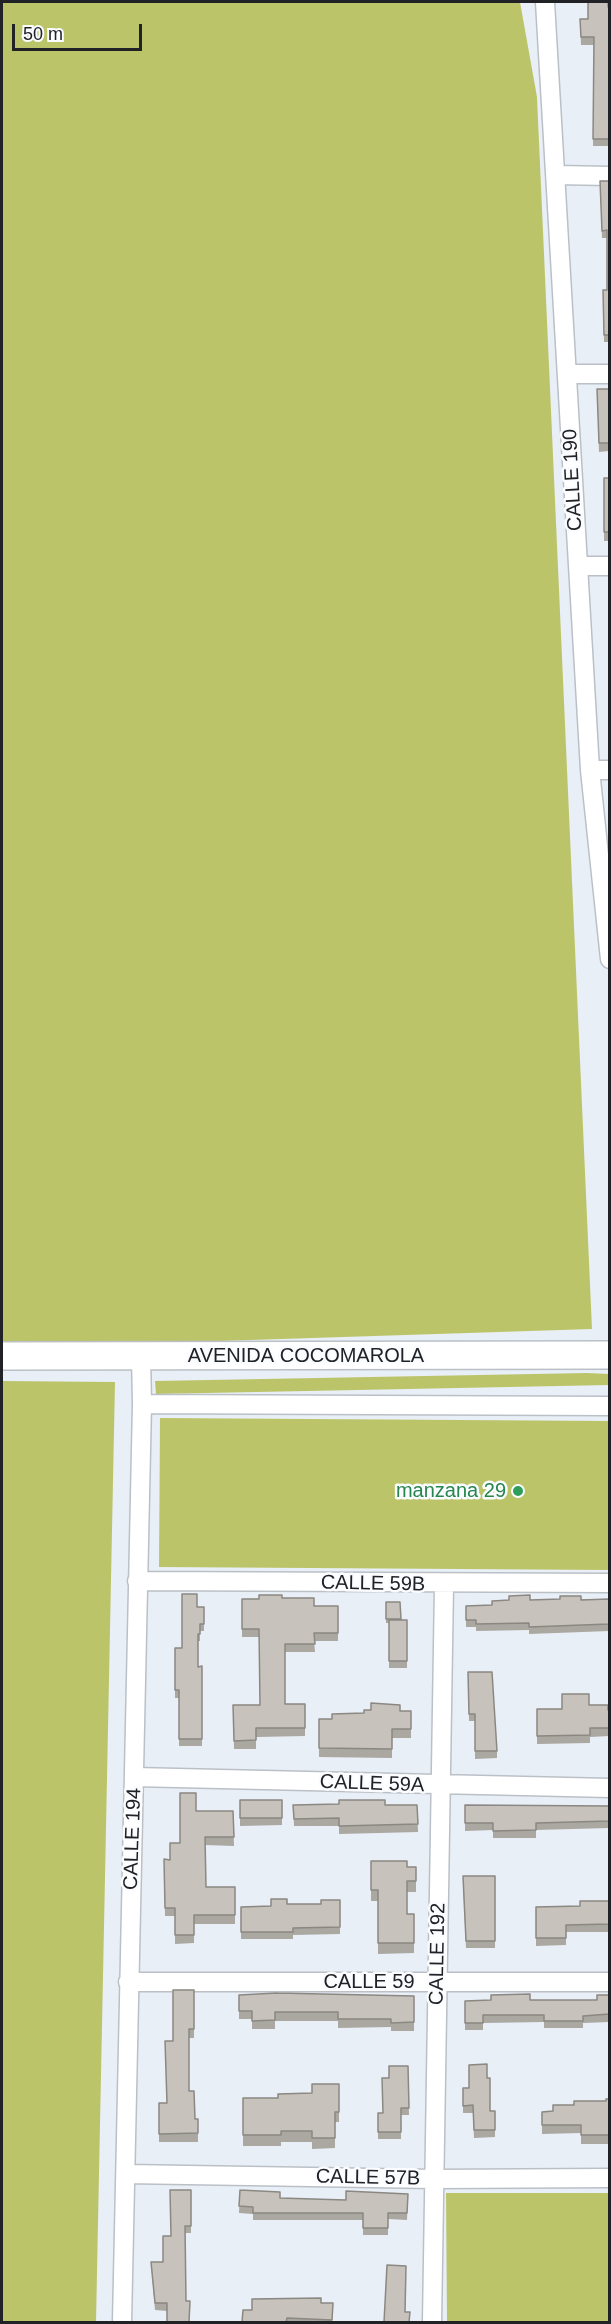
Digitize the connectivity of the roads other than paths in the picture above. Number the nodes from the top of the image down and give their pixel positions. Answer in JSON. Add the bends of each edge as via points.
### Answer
{"nodes":[{"id":1,"x":545,"y":2,"type":"edge"},
{"id":2,"x":556,"y":175,"type":"junction"},
{"id":3,"x":609,"y":176,"type":"edge"},
{"id":4,"x":567,"y":374,"type":"junction"},
{"id":5,"x":609,"y":374,"type":"edge"},
{"id":6,"x":578,"y":566,"type":"junction"},
{"id":7,"x":609,"y":566,"type":"edge"},
{"id":8,"x":590,"y":770,"type":"junction"},
{"id":9,"x":609,"y":770,"type":"edge"},
{"id":10,"x":609,"y":959,"type":"edge"},
{"id":11,"x":2,"y":1356,"type":"edge"},
{"id":12,"x":141,"y":1356,"type":"junction"},
{"id":13,"x":609,"y":1356,"type":"edge"},
{"id":14,"x":142,"y":1404,"type":"junction"},
{"id":15,"x":609,"y":1406,"type":"edge"},
{"id":16,"x":137,"y":1581,"type":"junction"},
{"id":17,"x":609,"y":1583,"type":"edge"},
{"id":18,"x":444,"y":1585,"type":"junction"},
{"id":19,"x":134,"y":1777,"type":"junction"},
{"id":20,"x":440,"y":1786,"type":"junction"},
{"id":21,"x":609,"y":1788,"type":"edge"},
{"id":22,"x":128,"y":1982,"type":"junction"},
{"id":23,"x":437,"y":1982,"type":"junction"},
{"id":24,"x":609,"y":1982,"type":"edge"},
{"id":25,"x":126,"y":2174,"type":"junction"},
{"id":26,"x":609,"y":2178,"type":"edge"},
{"id":27,"x":434,"y":2179,"type":"junction"},
{"id":28,"x":122,"y":2322,"type":"edge"},
{"id":29,"x":432,"y":2322,"type":"edge"}],
"edges":[{"from":1,"to":2,"type":"street","name":"CALLE 190"},
{"from":2,"to":3,"type":"street"},
{"from":2,"to":4,"type":"street","name":"CALLE 190"},
{"from":4,"to":5,"type":"street"},
{"from":4,"to":6,"type":"street","name":"CALLE 190"},
{"from":6,"to":7,"type":"street"},
{"from":6,"to":8,"type":"street","name":"CALLE 190"},
{"from":8,"to":9,"type":"street"},
{"from":8,"to":10,"type":"street","name":"CALLE 190"},
{"from":11,"to":12,"type":"main road","name":"AVENIDA COCOMAROLA"},
{"from":12,"to":13,"type":"main road","name":"AVENIDA COCOMAROLA"},
{"from":12,"to":14,"type":"street","name":"CALLE 194"},
{"from":14,"to":15,"type":"street"},
{"from":14,"to":16,"type":"street","name":"CALLE 194"},
{"from":16,"to":18,"type":"street","name":"CALLE 59B"},
{"from":16,"to":19,"type":"street","name":"CALLE 194"},
{"from":17,"to":18,"type":"street","name":"CALLE 59B"},
{"from":18,"to":20,"type":"street","name":"CALLE 192"},
{"from":19,"to":20,"type":"street","name":"CALLE 59A"},
{"from":19,"to":22,"type":"street","name":"CALLE 194"},
{"from":20,"to":21,"type":"street","name":"CALLE 59A"},
{"from":20,"to":23,"type":"street","name":"CALLE 192"},
{"from":22,"to":23,"type":"street","name":"CALLE 59"},
{"from":22,"to":25,"type":"street","name":"CALLE 194"},
{"from":23,"to":24,"type":"street","name":"CALLE 59"},
{"from":23,"to":27,"type":"street","name":"CALLE 192"},
{"from":25,"to":27,"type":"street","name":"CALLE 57B"},
{"from":25,"to":28,"type":"street","name":"CALLE 194"},
{"from":26,"to":27,"type":"street","name":"CALLE 57B"},
{"from":27,"to":29,"type":"street","name":"CALLE 192"}]}
